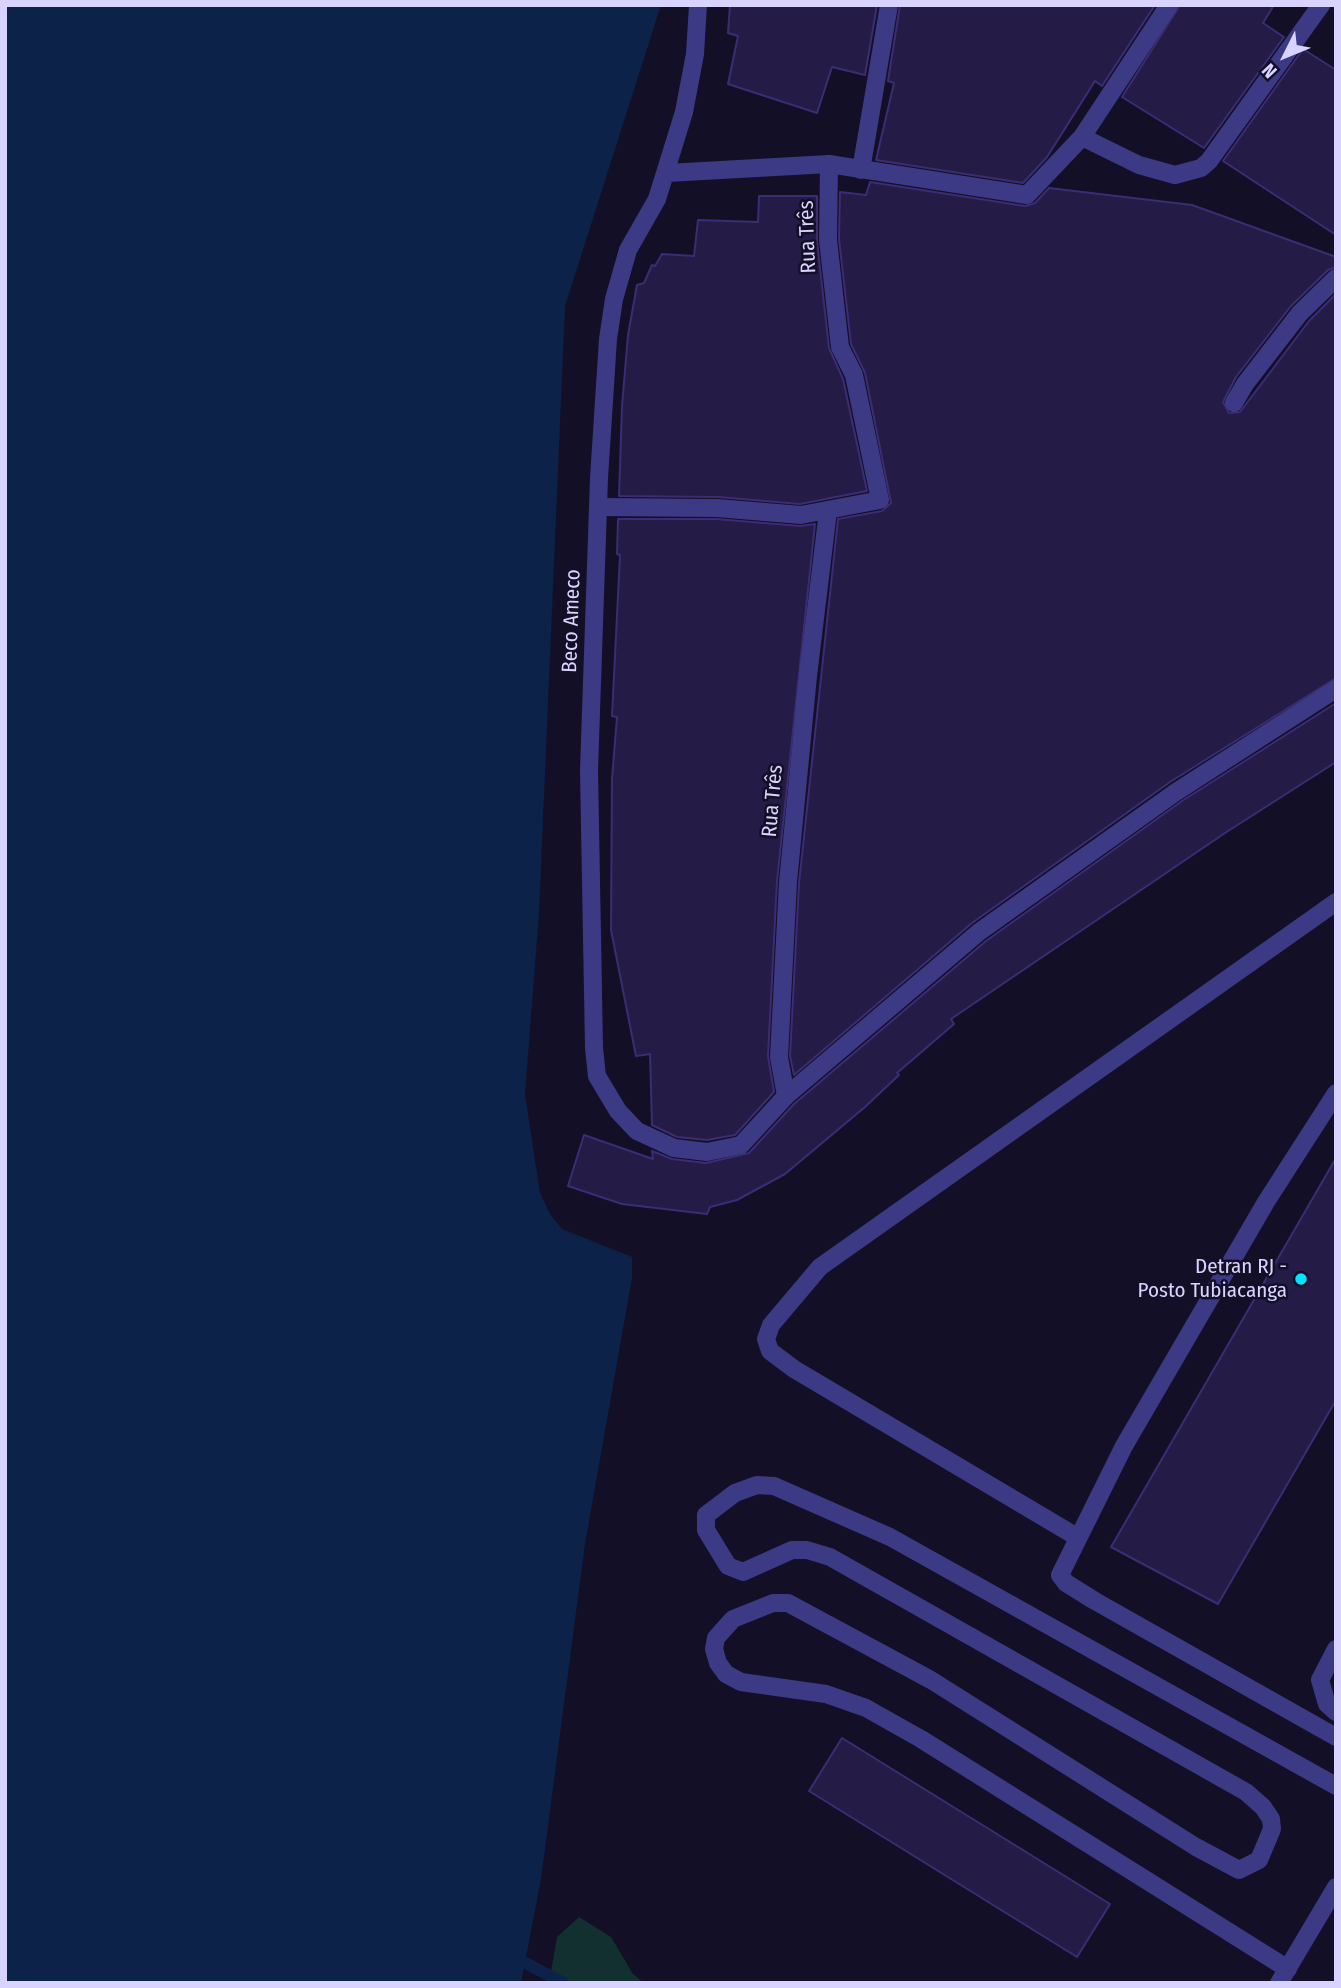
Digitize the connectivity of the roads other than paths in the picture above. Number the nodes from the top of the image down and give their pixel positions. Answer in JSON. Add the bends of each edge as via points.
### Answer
{"nodes":[{"id":1,"x":698,"y":5,"type":"edge"},
{"id":2,"x":890,"y":5,"type":"edge"},
{"id":3,"x":1169,"y":5,"type":"edge"},
{"id":4,"x":1321,"y":5,"type":"edge"},
{"id":5,"x":1082,"y":137,"type":"junction"},
{"id":6,"x":829,"y":164,"type":"junction"},
{"id":7,"x":861,"y":170,"type":"junction"},
{"id":8,"x":667,"y":173,"type":"junction"},
{"id":9,"x":1336,"y":278,"type":"edge"},
{"id":10,"x":1234,"y":403,"type":"dead end"},
{"id":11,"x":599,"y":507,"type":"junction"},
{"id":12,"x":828,"y":511,"type":"junction"},
{"id":13,"x":1336,"y":689,"type":"edge"},
{"id":14,"x":1336,"y":902,"type":"edge"},
{"id":15,"x":1336,"y":1093,"type":"edge"},
{"id":16,"x":786,"y":1096,"type":"junction"},
{"id":17,"x":1077,"y":1536,"type":"junction"},
{"id":18,"x":1336,"y":1649,"type":"edge"},
{"id":19,"x":1336,"y":1712,"type":"edge"},
{"id":20,"x":1336,"y":1737,"type":"edge"},
{"id":21,"x":1336,"y":1786,"type":"edge"},
{"id":22,"x":1336,"y":1887,"type":"edge"},
{"id":23,"x":1284,"y":1976,"type":"edge"}],
"edges":[{"from":1,"to":8,"type":"street","name":"Beco Ameco","via":[[695,54]]},
{"from":2,"to":7,"type":"street"},
{"from":3,"to":5,"type":"street"},
{"from":4,"to":5,"type":"street","via":[[1200,168],[1175,175],[1139,165]]},
{"from":5,"to":7,"type":"street","via":[[1027,195]]},
{"from":6,"to":7,"type":"street"},
{"from":6,"to":8,"type":"street"},
{"from":6,"to":12,"type":"street","name":"Rua Três","via":[[828,240],[840,347],[854,375],[880,500]]},
{"from":8,"to":11,"type":"street","name":"Beco Ameco","via":[[628,250],[614,299]]},
{"from":9,"to":10,"type":"street","via":[[1300,313]]},
{"from":11,"to":12,"type":"street","name":"Rua Três","via":[[717,508],[774,514]]},
{"from":11,"to":16,"type":"street","name":"Beco Ameco","via":[[589,770],[597,1076],[618,1111],[637,1131],[674,1148],[708,1152],[741,1145]]},
{"from":12,"to":16,"type":"street","name":"Rua Três","via":[[787,896],[779,1057]]},
{"from":13,"to":16,"type":"street","via":[[1176,792],[979,932]]},
{"from":14,"to":17,"type":"street","via":[[820,1267],[771,1325],[766,1339],[770,1351],[794,1369]]},
{"from":15,"to":17,"type":"street","via":[[1266,1202]]},
{"from":17,"to":20,"type":"street","via":[[1060,1575],[1066,1583]]},
{"from":18,"to":19,"type":"street","via":[[1320,1680],[1327,1704]]},
{"from":21,"to":23,"type":"street","via":[[890,1536],[786,1491],[757,1485],[735,1493],[706,1515],[706,1530],[727,1566],[743,1572],[792,1550],[830,1557],[1246,1792],[1263,1807],[1272,1829],[1259,1860],[1239,1870],[931,1680],[788,1603],[773,1603],[733,1619],[716,1638],[714,1649],[726,1674],[741,1682],[826,1693],[866,1708],[933,1746]]},
{"from":22,"to":23,"type":"street"}]}
